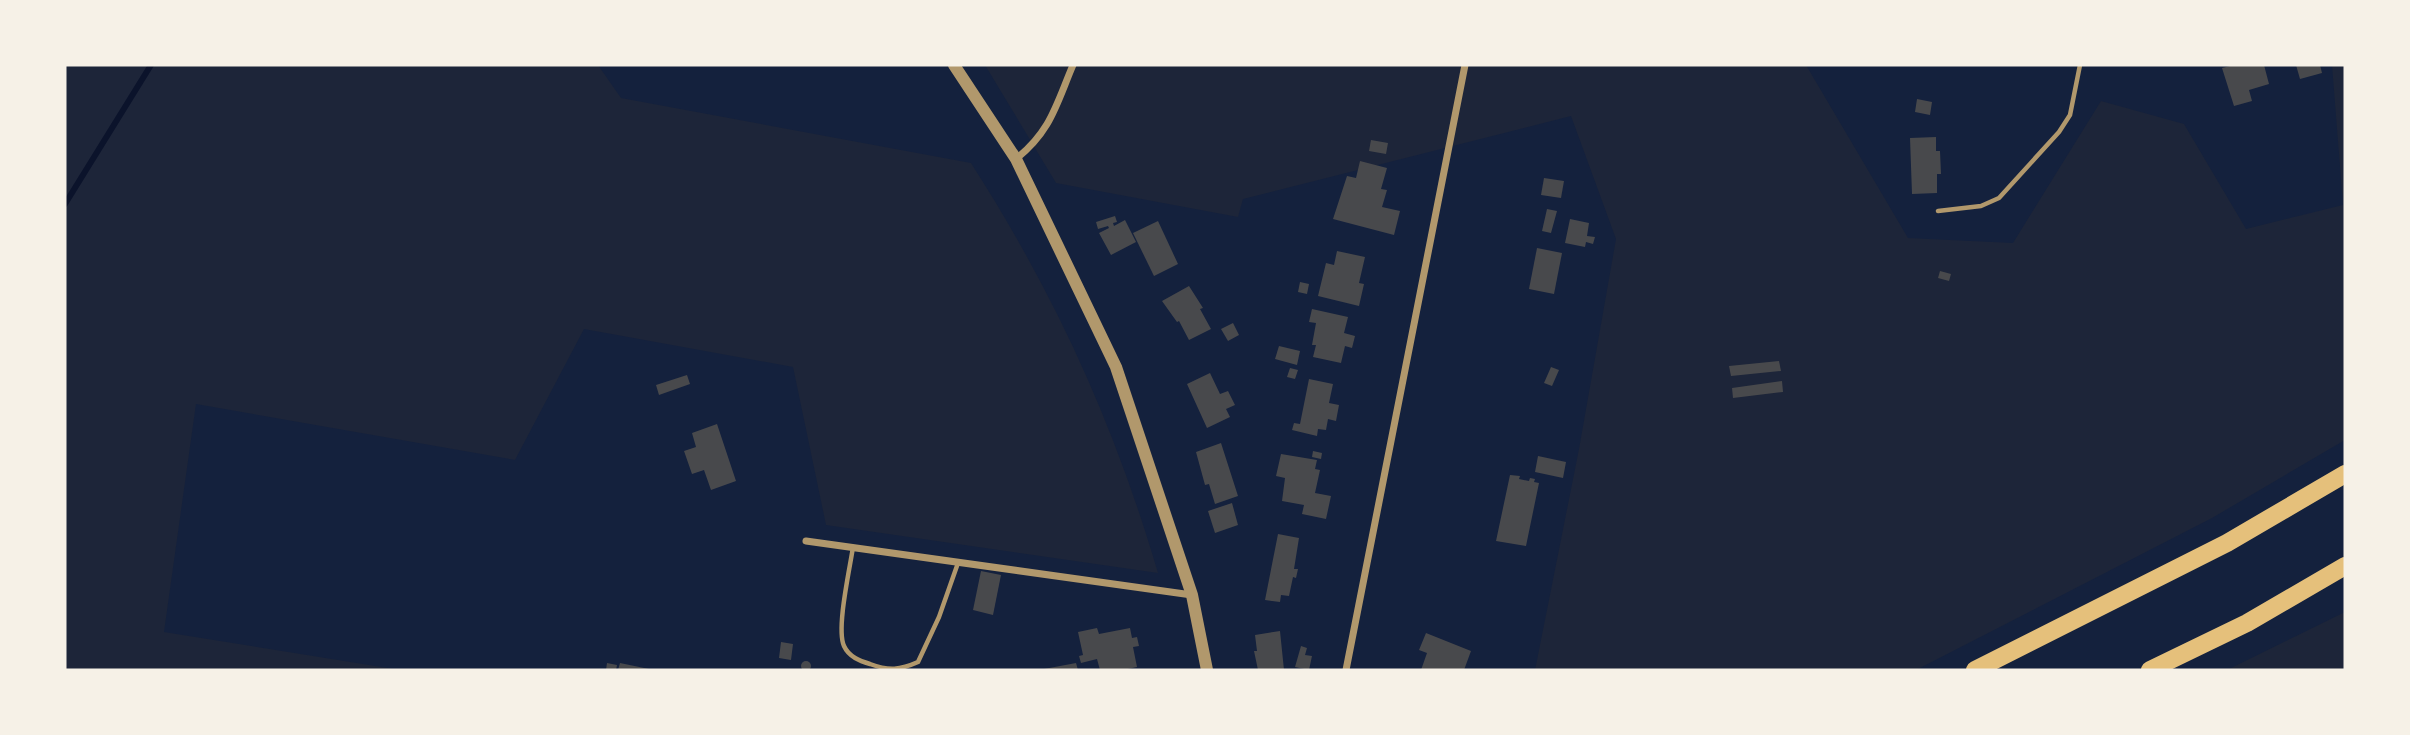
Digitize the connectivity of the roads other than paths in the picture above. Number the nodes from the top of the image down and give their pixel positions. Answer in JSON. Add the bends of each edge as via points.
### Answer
{"nodes":[{"id":1,"x":954,"y":65,"type":"edge"},
{"id":2,"x":1073,"y":65,"type":"edge"},
{"id":3,"x":1465,"y":65,"type":"edge"},
{"id":4,"x":2080,"y":65,"type":"edge"},
{"id":5,"x":1016,"y":159,"type":"junction"},
{"id":6,"x":1938,"y":211,"type":"dead end"},
{"id":7,"x":2345,"y":474,"type":"edge"},
{"id":8,"x":806,"y":541,"type":"dead end"},
{"id":9,"x":853,"y":547,"type":"junction"},
{"id":10,"x":958,"y":562,"type":"junction"},
{"id":11,"x":2345,"y":566,"type":"edge"},
{"id":12,"x":1192,"y":595,"type":"junction"},
{"id":13,"x":1207,"y":670,"type":"edge"},
{"id":14,"x":1346,"y":670,"type":"edge"},
{"id":15,"x":1975,"y":670,"type":"edge"},
{"id":16,"x":2150,"y":670,"type":"edge"}],
"edges":[{"from":1,"to":5,"type":"street"},
{"from":2,"to":5,"type":"street","via":[[1047,127]]},
{"from":3,"to":14,"type":"street"},
{"from":4,"to":6,"type":"lane","via":[[2070,115],[1999,198],[1981,206]]},
{"from":5,"to":12,"type":"street","via":[[1116,367]]},
{"from":7,"to":15,"type":"highway","via":[[2227,543]]},
{"from":8,"to":9,"type":"street"},
{"from":9,"to":10,"type":"street"},
{"from":9,"to":10,"type":"lane","via":[[841,628],[844,646],[855,659],[881,668],[900,670],[918,662]]},
{"from":10,"to":12,"type":"street"},
{"from":11,"to":16,"type":"highway","via":[[2247,623]]},
{"from":12,"to":13,"type":"street"}]}
